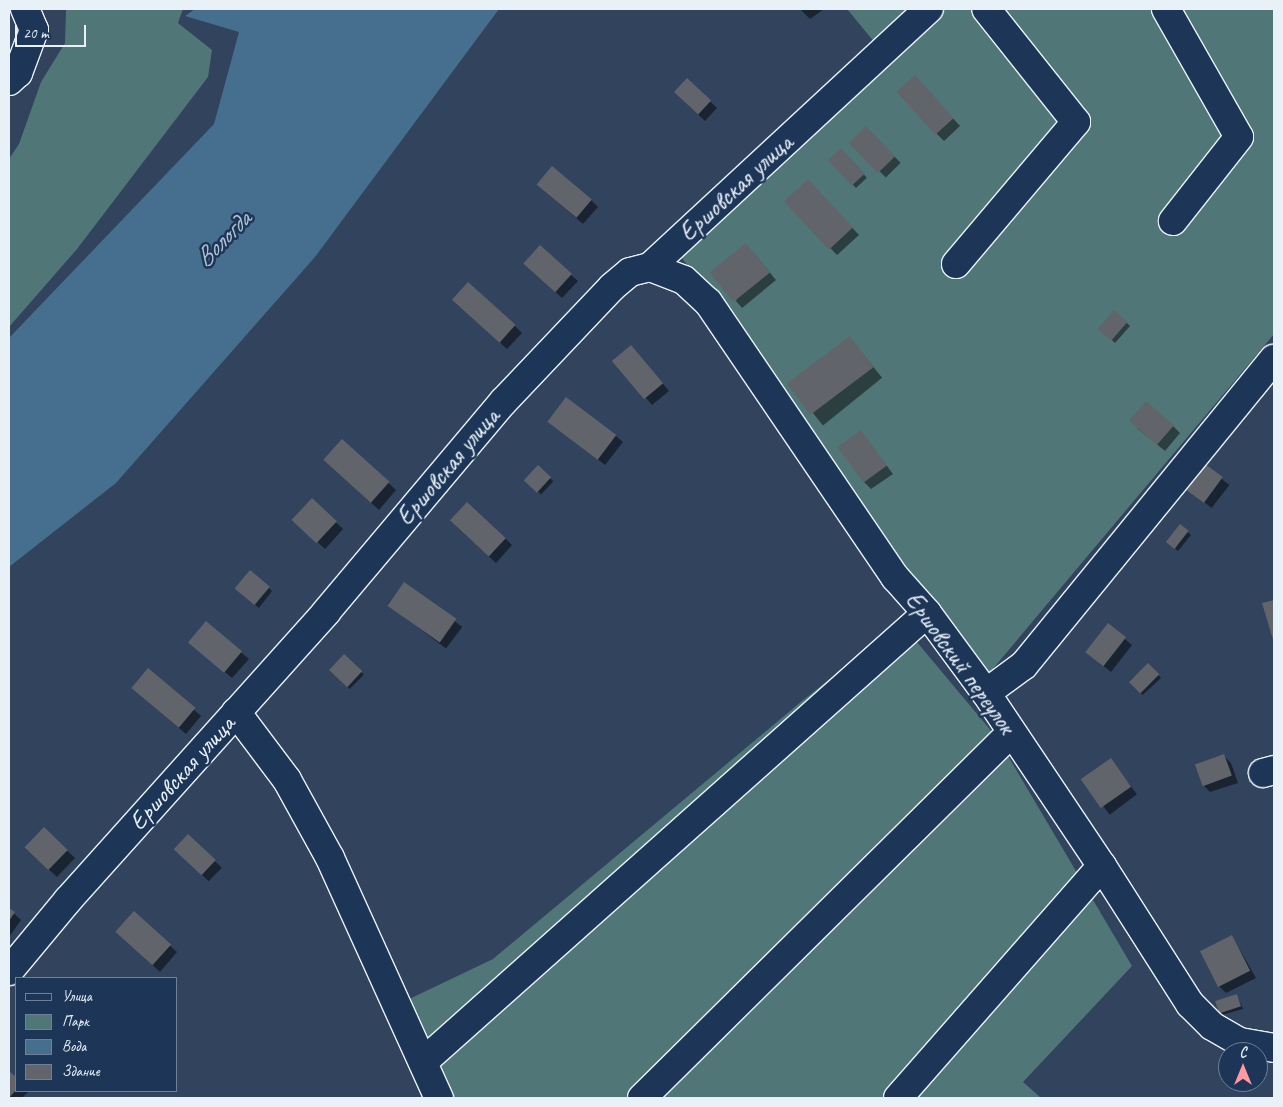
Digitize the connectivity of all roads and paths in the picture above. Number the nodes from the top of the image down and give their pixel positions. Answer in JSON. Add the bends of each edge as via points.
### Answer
{"nodes":[{"id":1,"x":25,"y":9,"type":"edge"},
{"id":2,"x":929,"y":9,"type":"edge"},
{"id":3,"x":986,"y":9,"type":"edge"},
{"id":4,"x":1166,"y":9,"type":"edge"},
{"id":5,"x":9,"y":82,"type":"edge"},
{"id":6,"x":1173,"y":221,"type":"dead end"},
{"id":7,"x":956,"y":264,"type":"dead end"},
{"id":8,"x":650,"y":267,"type":"junction"},
{"id":9,"x":1274,"y":359,"type":"edge"},
{"id":10,"x":927,"y":613,"type":"junction"},
{"id":11,"x":986,"y":693,"type":"junction"},
{"id":12,"x":236,"y":712,"type":"junction"},
{"id":13,"x":1012,"y":732,"type":"junction"},
{"id":14,"x":1102,"y":866,"type":"junction"},
{"id":15,"x":9,"y":971,"type":"edge"},
{"id":16,"x":1274,"y":1048,"type":"edge"},
{"id":17,"x":423,"y":1062,"type":"junction"},
{"id":18,"x":439,"y":1098,"type":"edge"},
{"id":19,"x":642,"y":1098,"type":"edge"},
{"id":20,"x":898,"y":1098,"type":"edge"}],
"edges":[{"from":1,"to":5,"type":"street","via":[[34,30],[18,73]]},
{"from":2,"to":8,"type":"street","name":"Ершовская улица"},
{"from":3,"to":7,"type":"street","via":[[1076,122]]},
{"from":4,"to":6,"type":"street","via":[[1239,136]]},
{"from":8,"to":10,"type":"street","name":"Ершовский переулок","via":[[684,280],[708,302],[895,577]]},
{"from":8,"to":12,"type":"street","name":"Ершовская улица","via":[[630,272],[612,287],[503,402],[326,612]]},
{"from":9,"to":11,"type":"street","via":[[1024,666]]},
{"from":10,"to":11,"type":"street","name":"Ершовский переулок"},
{"from":10,"to":17,"type":"street"},
{"from":11,"to":13,"type":"street","name":"Ершовский переулок"},
{"from":12,"to":15,"type":"street","name":"Ершовская улица"},
{"from":12,"to":17,"type":"street","via":[[287,780],[320,841]]},
{"from":13,"to":14,"type":"street","name":"Ершовский переулок"},
{"from":13,"to":19,"type":"street"},
{"from":14,"to":16,"type":"street","name":"Ершовский переулок","via":[[1190,1004],[1212,1026],[1240,1042]]},
{"from":14,"to":20,"type":"street"},
{"from":17,"to":18,"type":"street"}]}
